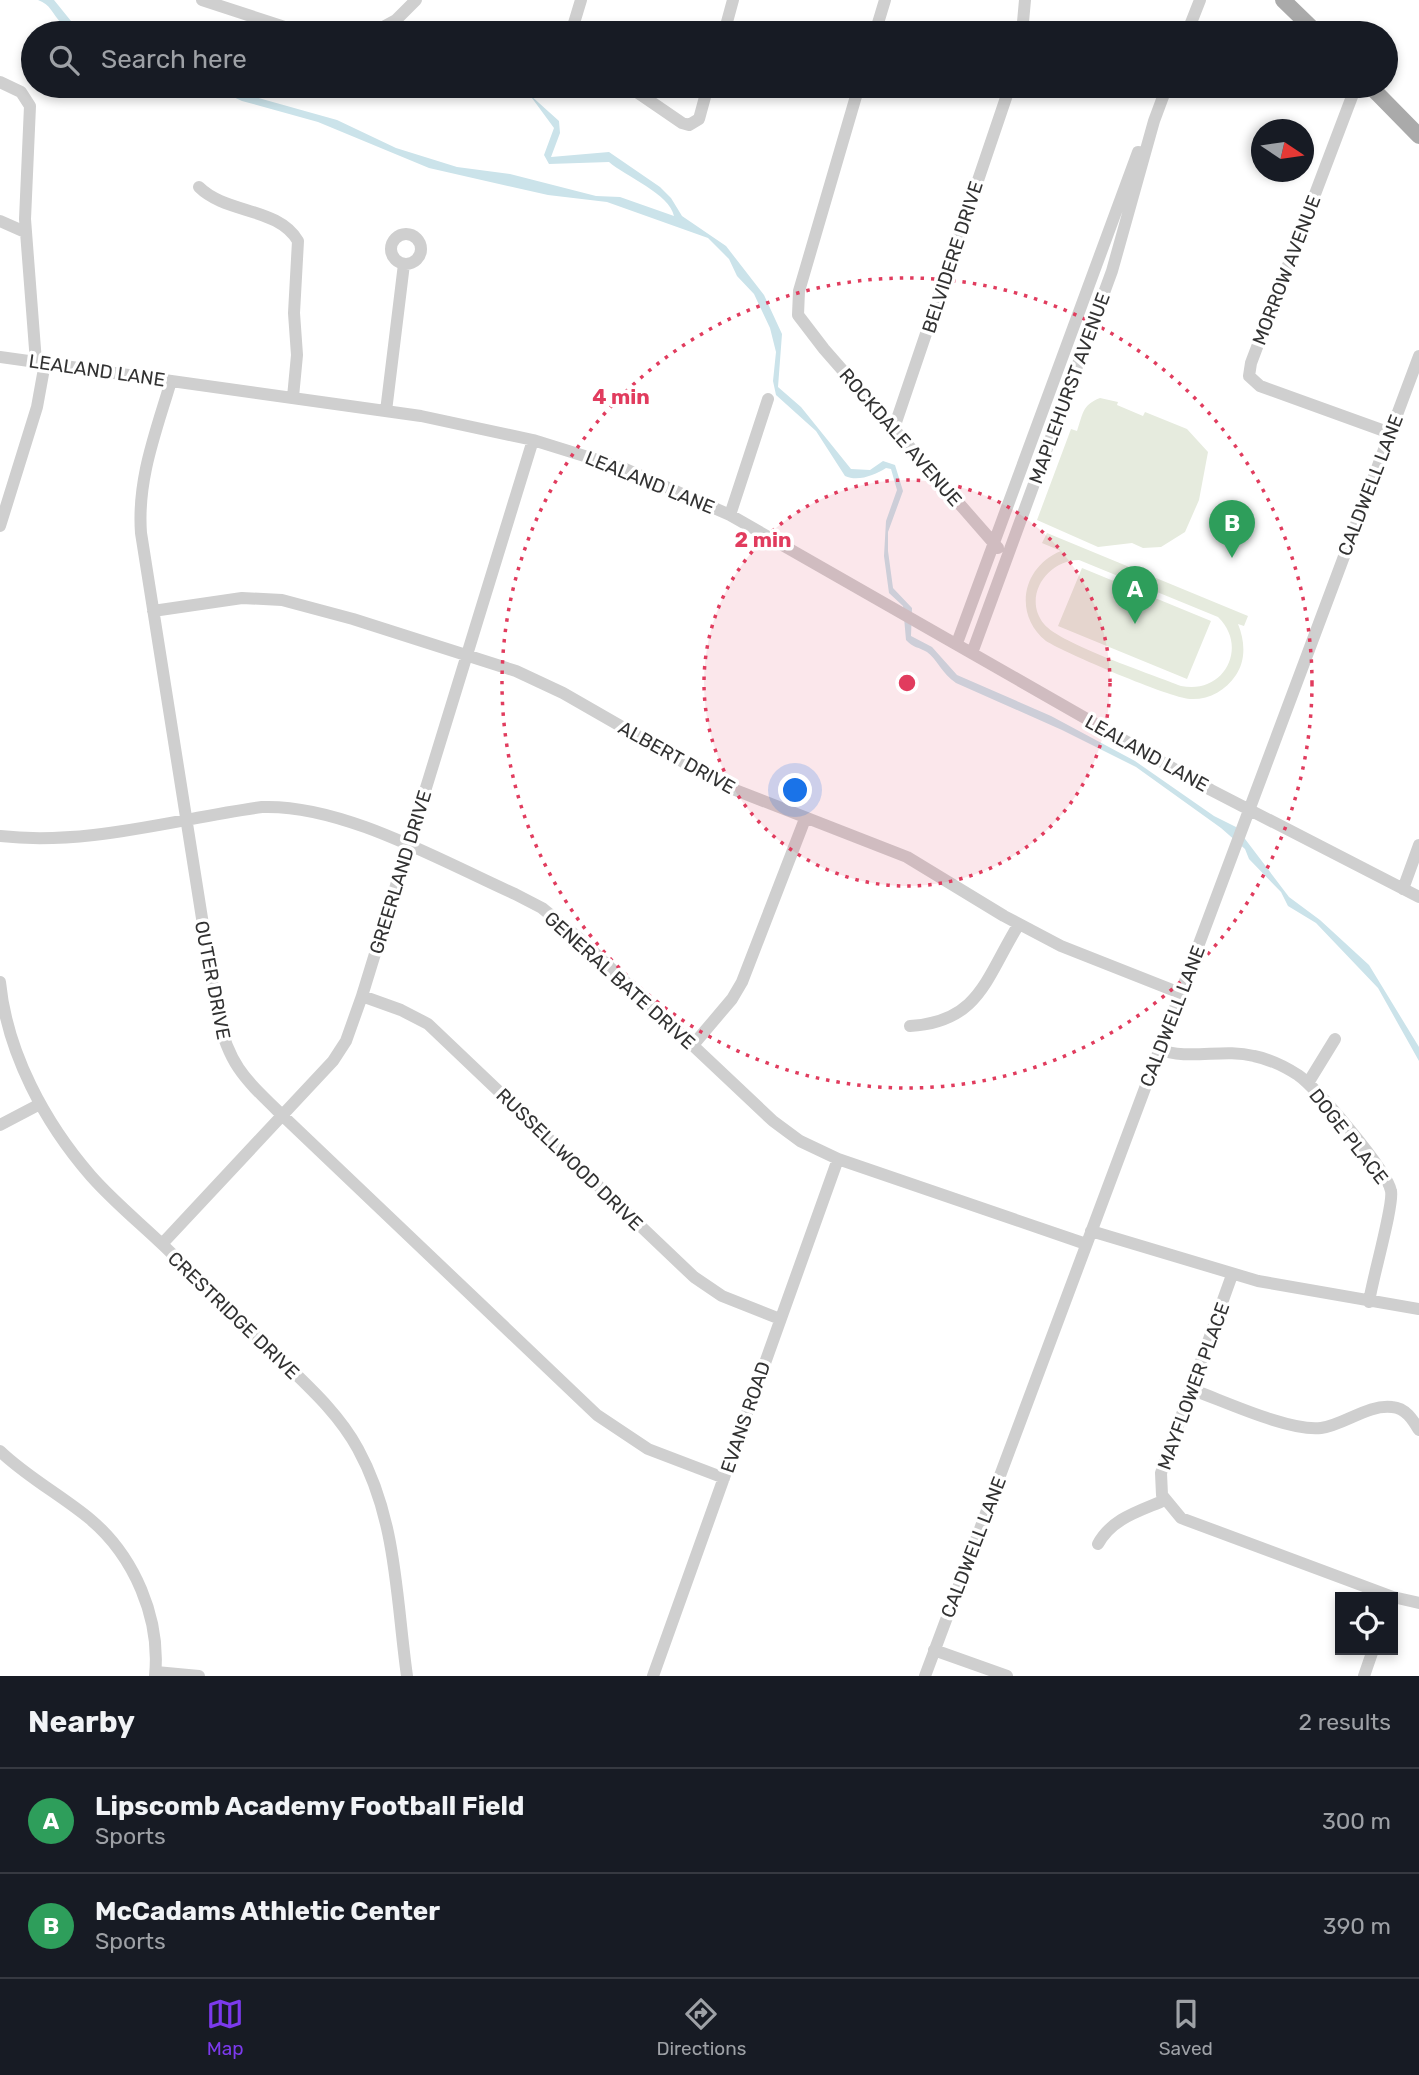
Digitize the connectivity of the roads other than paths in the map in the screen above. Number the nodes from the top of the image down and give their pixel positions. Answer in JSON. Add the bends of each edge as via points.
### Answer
{"nodes":[{"id":1,"x":202,"y":0,"type":"edge"},
{"id":2,"x":416,"y":0,"type":"edge"},
{"id":3,"x":581,"y":0,"type":"edge"},
{"id":4,"x":733,"y":0,"type":"edge"},
{"id":5,"x":885,"y":0,"type":"edge"},
{"id":6,"x":1025,"y":0,"type":"edge"},
{"id":7,"x":1200,"y":0,"type":"edge"},
{"id":8,"x":1283,"y":0,"type":"edge"},
{"id":9,"x":266,"y":21,"type":"edge"},
{"id":10,"x":394,"y":21,"type":"edge"},
{"id":11,"x":575,"y":21,"type":"edge"},
{"id":12,"x":727,"y":21,"type":"edge"},
{"id":13,"x":879,"y":21,"type":"edge"},
{"id":14,"x":1023,"y":21,"type":"edge"},
{"id":15,"x":1192,"y":21,"type":"edge"},
{"id":16,"x":1305,"y":21,"type":"edge"},
{"id":17,"x":0,"y":82,"type":"edge"},
{"id":18,"x":21,"y":93,"type":"edge"},
{"id":19,"x":25,"y":98,"type":"edge"},
{"id":20,"x":646,"y":98,"type":"edge"},
{"id":21,"x":705,"y":98,"type":"edge"},
{"id":22,"x":855,"y":98,"type":"edge"},
{"id":23,"x":1006,"y":98,"type":"edge"},
{"id":24,"x":1163,"y":98,"type":"edge"},
{"id":25,"x":1351,"y":98,"type":"edge"},
{"id":26,"x":1382,"y":98,"type":"edge"},
{"id":27,"x":1154,"y":121,"type":"junction"},
{"id":28,"x":1419,"y":136,"type":"edge"},
{"id":29,"x":199,"y":187,"type":"dead end"},
{"id":30,"x":0,"y":221,"type":"edge"},
{"id":31,"x":25,"y":232,"type":"junction"},
{"id":32,"x":404,"y":264,"type":"dead end"},
{"id":33,"x":1419,"y":356,"type":"edge"},
{"id":34,"x":0,"y":357,"type":"edge"},
{"id":35,"x":41,"y":363,"type":"junction"},
{"id":36,"x":171,"y":381,"type":"junction"},
{"id":37,"x":293,"y":397,"type":"junction"},
{"id":38,"x":768,"y":399,"type":"dead end"},
{"id":39,"x":386,"y":411,"type":"junction"},
{"id":40,"x":894,"y":428,"type":"junction"},
{"id":41,"x":1390,"y":433,"type":"junction"},
{"id":42,"x":533,"y":440,"type":"junction"},
{"id":43,"x":730,"y":515,"type":"junction"},
{"id":44,"x":0,"y":526,"type":"edge"},
{"id":45,"x":992,"y":545,"type":"junction"},
{"id":46,"x":1007,"y":554,"type":"junction"},
{"id":47,"x":153,"y":611,"type":"junction"},
{"id":48,"x":957,"y":643,"type":"junction"},
{"id":49,"x":972,"y":653,"type":"junction"},
{"id":50,"x":467,"y":654,"type":"junction"},
{"id":51,"x":1249,"y":810,"type":"junction"},
{"id":52,"x":186,"y":819,"type":"junction"},
{"id":53,"x":805,"y":819,"type":"junction"},
{"id":54,"x":0,"y":836,"type":"edge"},
{"id":55,"x":1419,"y":845,"type":"edge"},
{"id":56,"x":0,"y":846,"type":"edge"},
{"id":57,"x":408,"y":846,"type":"junction"},
{"id":58,"x":1403,"y":889,"type":"junction"},
{"id":59,"x":1419,"y":897,"type":"edge"},
{"id":60,"x":1018,"y":924,"type":"junction"},
{"id":61,"x":0,"y":982,"type":"edge"},
{"id":62,"x":1181,"y":993,"type":"junction"},
{"id":63,"x":362,"y":996,"type":"junction"},
{"id":64,"x":910,"y":1026,"type":"dead end"},
{"id":65,"x":1335,"y":1039,"type":"dead end"},
{"id":66,"x":693,"y":1045,"type":"junction"},
{"id":67,"x":1158,"y":1049,"type":"junction"},
{"id":68,"x":1308,"y":1083,"type":"junction"},
{"id":69,"x":40,"y":1104,"type":"junction"},
{"id":70,"x":283,"y":1116,"type":"junction"},
{"id":71,"x":0,"y":1125,"type":"edge"},
{"id":72,"x":838,"y":1159,"type":"junction"},
{"id":73,"x":1091,"y":1231,"type":"junction"},
{"id":74,"x":162,"y":1244,"type":"junction"},
{"id":75,"x":1086,"y":1244,"type":"junction"},
{"id":76,"x":1232,"y":1275,"type":"junction"},
{"id":77,"x":1369,"y":1301,"type":"junction"},
{"id":78,"x":1419,"y":1309,"type":"edge"},
{"id":79,"x":780,"y":1319,"type":"junction"},
{"id":80,"x":1193,"y":1390,"type":"junction"},
{"id":81,"x":1419,"y":1430,"type":"edge"},
{"id":82,"x":0,"y":1451,"type":"edge"},
{"id":83,"x":724,"y":1478,"type":"junction"},
{"id":84,"x":1165,"y":1500,"type":"junction"},
{"id":85,"x":1098,"y":1544,"type":"dead end"},
{"id":86,"x":1377,"y":1592,"type":"edge"},
{"id":87,"x":1398,"y":1599,"type":"edge"},
{"id":88,"x":1419,"y":1603,"type":"edge"},
{"id":89,"x":934,"y":1650,"type":"junction"},
{"id":90,"x":1371,"y":1655,"type":"edge"},
{"id":91,"x":156,"y":1674,"type":"edge"},
{"id":92,"x":199,"y":1676,"type":"edge"},
{"id":93,"x":407,"y":1676,"type":"edge"},
{"id":94,"x":653,"y":1676,"type":"edge"},
{"id":95,"x":925,"y":1676,"type":"edge"},
{"id":96,"x":1007,"y":1676,"type":"edge"},
{"id":97,"x":1364,"y":1676,"type":"edge"}],
"edges":[{"from":1,"to":9,"type":"street"},
{"from":2,"to":10,"type":"street"},
{"from":3,"to":11,"type":"street"},
{"from":4,"to":12,"type":"street"},
{"from":5,"to":13,"type":"street"},
{"from":6,"to":14,"type":"street"},
{"from":7,"to":15,"type":"street"},
{"from":8,"to":16,"type":"main road"},
{"from":17,"to":18,"type":"street"},
{"from":19,"to":31,"type":"street","via":[[30,131]]},
{"from":20,"to":21,"type":"street","via":[[682,123],[693,124]]},
{"from":22,"to":40,"type":"street","name":"ROCKDALE AVENUE","via":[[799,291],[798,314]]},
{"from":23,"to":40,"type":"street","name":"BELVIDERE DRIVE"},
{"from":24,"to":27,"type":"street","name":"MAPLEHURST AVENUE"},
{"from":25,"to":41,"type":"street","name":"MORROW AVENUE","via":[[1249,376],[1264,387]]},
{"from":26,"to":28,"type":"main road"},
{"from":27,"to":45,"type":"street","name":"MAPLEHURST AVENUE","via":[[1139,147]]},
{"from":27,"to":46,"type":"street","name":"MAPLEHURST AVENUE","via":[[1112,271]]},
{"from":29,"to":37,"type":"street","via":[[215,200],[301,233]]},
{"from":30,"to":31,"type":"street"},
{"from":31,"to":35,"type":"street"},
{"from":32,"to":39,"type":"street"},
{"from":33,"to":41,"type":"street","name":"CALDWELL LANE"},
{"from":34,"to":35,"type":"street","name":"LEALAND LANE"},
{"from":35,"to":36,"type":"street","name":"LEALAND LANE"},
{"from":35,"to":44,"type":"street","via":[[37,407]]},
{"from":36,"to":37,"type":"street","name":"LEALAND LANE"},
{"from":36,"to":47,"type":"street","name":"OUTER DRIVE","via":[[145,464],[140,502]]},
{"from":37,"to":39,"type":"street","name":"LEALAND LANE"},
{"from":38,"to":43,"type":"street"},
{"from":39,"to":42,"type":"street","name":"LEALAND LANE"},
{"from":40,"to":45,"type":"street","name":"ROCKDALE AVENUE"},
{"from":41,"to":51,"type":"street","name":"CALDWELL LANE"},
{"from":42,"to":43,"type":"street","name":"LEALAND LANE","via":[[623,468]]},
{"from":42,"to":50,"type":"street","name":"GREERLAND DRIVE"},
{"from":43,"to":48,"type":"street","name":"LEALAND LANE"},
{"from":45,"to":46,"type":"street","name":"ROCKDALE AVENUE"},
{"from":45,"to":48,"type":"street","name":"MAPLEHURST AVENUE"},
{"from":46,"to":49,"type":"street","name":"MAPLEHURST AVENUE"},
{"from":47,"to":50,"type":"street","name":"ALBERT DRIVE","via":[[242,598],[282,600]]},
{"from":47,"to":52,"type":"street","name":"OUTER DRIVE"},
{"from":48,"to":49,"type":"street","name":"LEALAND LANE"},
{"from":49,"to":51,"type":"street","name":"LEALAND LANE"},
{"from":50,"to":53,"type":"street","name":"ALBERT DRIVE","via":[[534,678],[725,786]]},
{"from":50,"to":57,"type":"street","name":"GREERLAND DRIVE"},
{"from":51,"to":58,"type":"street","name":"LEALAND LANE"},
{"from":51,"to":62,"type":"street","name":"CALDWELL LANE"},
{"from":52,"to":54,"type":"street","name":"GENERAL BATE DRIVE","via":[[70,838]]},
{"from":52,"to":57,"type":"street","name":"GENERAL BATE DRIVE","via":[[292,807],[334,815]]},
{"from":52,"to":70,"type":"street","name":"OUTER DRIVE","via":[[217,1013],[227,1049],[236,1068]]},
{"from":53,"to":60,"type":"street","name":"ALBERT DRIVE","via":[[918,862]]},
{"from":53,"to":66,"type":"street","via":[[741,982]]},
{"from":54,"to":56,"type":"street"},
{"from":55,"to":58,"type":"street"},
{"from":57,"to":63,"type":"street","name":"GREERLAND DRIVE"},
{"from":57,"to":66,"type":"street","name":"GENERAL BATE DRIVE","via":[[542,908]]},
{"from":58,"to":59,"type":"street","name":"LEALAND LANE"},
{"from":60,"to":62,"type":"street","name":"ALBERT DRIVE","via":[[1089,958]]},
{"from":60,"to":64,"type":"street","via":[[965,1010],[945,1021]]},
{"from":61,"to":69,"type":"street","name":"CRESTRIDGE DRIVE","via":[[12,1036]]},
{"from":62,"to":67,"type":"street","name":"CALDWELL LANE"},
{"from":63,"to":70,"type":"street","name":"GREERLAND DRIVE","via":[[339,1053]]},
{"from":63,"to":79,"type":"street","name":"RUSSELLWOOD DRIVE","via":[[428,1024],[694,1276],[722,1296]]},
{"from":65,"to":68,"type":"street"},
{"from":66,"to":72,"type":"street","name":"GENERAL BATE DRIVE","via":[[787,1132]]},
{"from":67,"to":68,"type":"street","name":"DOGE PLACE","via":[[1189,1056],[1233,1052],[1255,1056]]},
{"from":67,"to":73,"type":"street","name":"CALDWELL LANE"},
{"from":68,"to":77,"type":"street","name":"DOGE PLACE","via":[[1382,1172],[1392,1193]]},
{"from":69,"to":71,"type":"street"},
{"from":69,"to":74,"type":"street","name":"CRESTRIDGE DRIVE","via":[[91,1176]]},
{"from":70,"to":74,"type":"street","name":"GREERLAND DRIVE"},
{"from":70,"to":83,"type":"street","name":"OUTER DRIVE","via":[[597,1415],[648,1449]]},
{"from":72,"to":75,"type":"street","name":"GENERAL BATE DRIVE"},
{"from":72,"to":79,"type":"street","name":"EVANS ROAD"},
{"from":73,"to":75,"type":"street","name":"CALDWELL LANE"},
{"from":73,"to":76,"type":"street"},
{"from":74,"to":93,"type":"street","name":"CRESTRIDGE DRIVE","via":[[324,1402],[359,1450],[377,1489],[392,1547]]},
{"from":75,"to":89,"type":"street","name":"CALDWELL LANE"},
{"from":76,"to":77,"type":"street"},
{"from":76,"to":80,"type":"street","name":"MAYFLOWER PLACE"},
{"from":77,"to":78,"type":"street"},
{"from":79,"to":83,"type":"street","name":"EVANS ROAD"},
{"from":80,"to":81,"type":"street","via":[[1305,1427],[1332,1426],[1378,1408],[1396,1407],[1406,1412]]},
{"from":80,"to":84,"type":"street","name":"MAYFLOWER PLACE","via":[[1161,1473]]},
{"from":82,"to":91,"type":"street","via":[[88,1517],[120,1552],[148,1609],[156,1642]]},
{"from":83,"to":94,"type":"street","name":"EVANS ROAD"},
{"from":84,"to":85,"type":"street","via":[[1120,1520]]},
{"from":84,"to":86,"type":"street","name":"MAYFLOWER PLACE","via":[[1190,1521]]},
{"from":87,"to":88,"type":"street","name":"MAYFLOWER PLACE"},
{"from":89,"to":95,"type":"street","name":"CALDWELL LANE"},
{"from":89,"to":96,"type":"street"},
{"from":90,"to":97,"type":"street"},
{"from":91,"to":92,"type":"street"}]}
